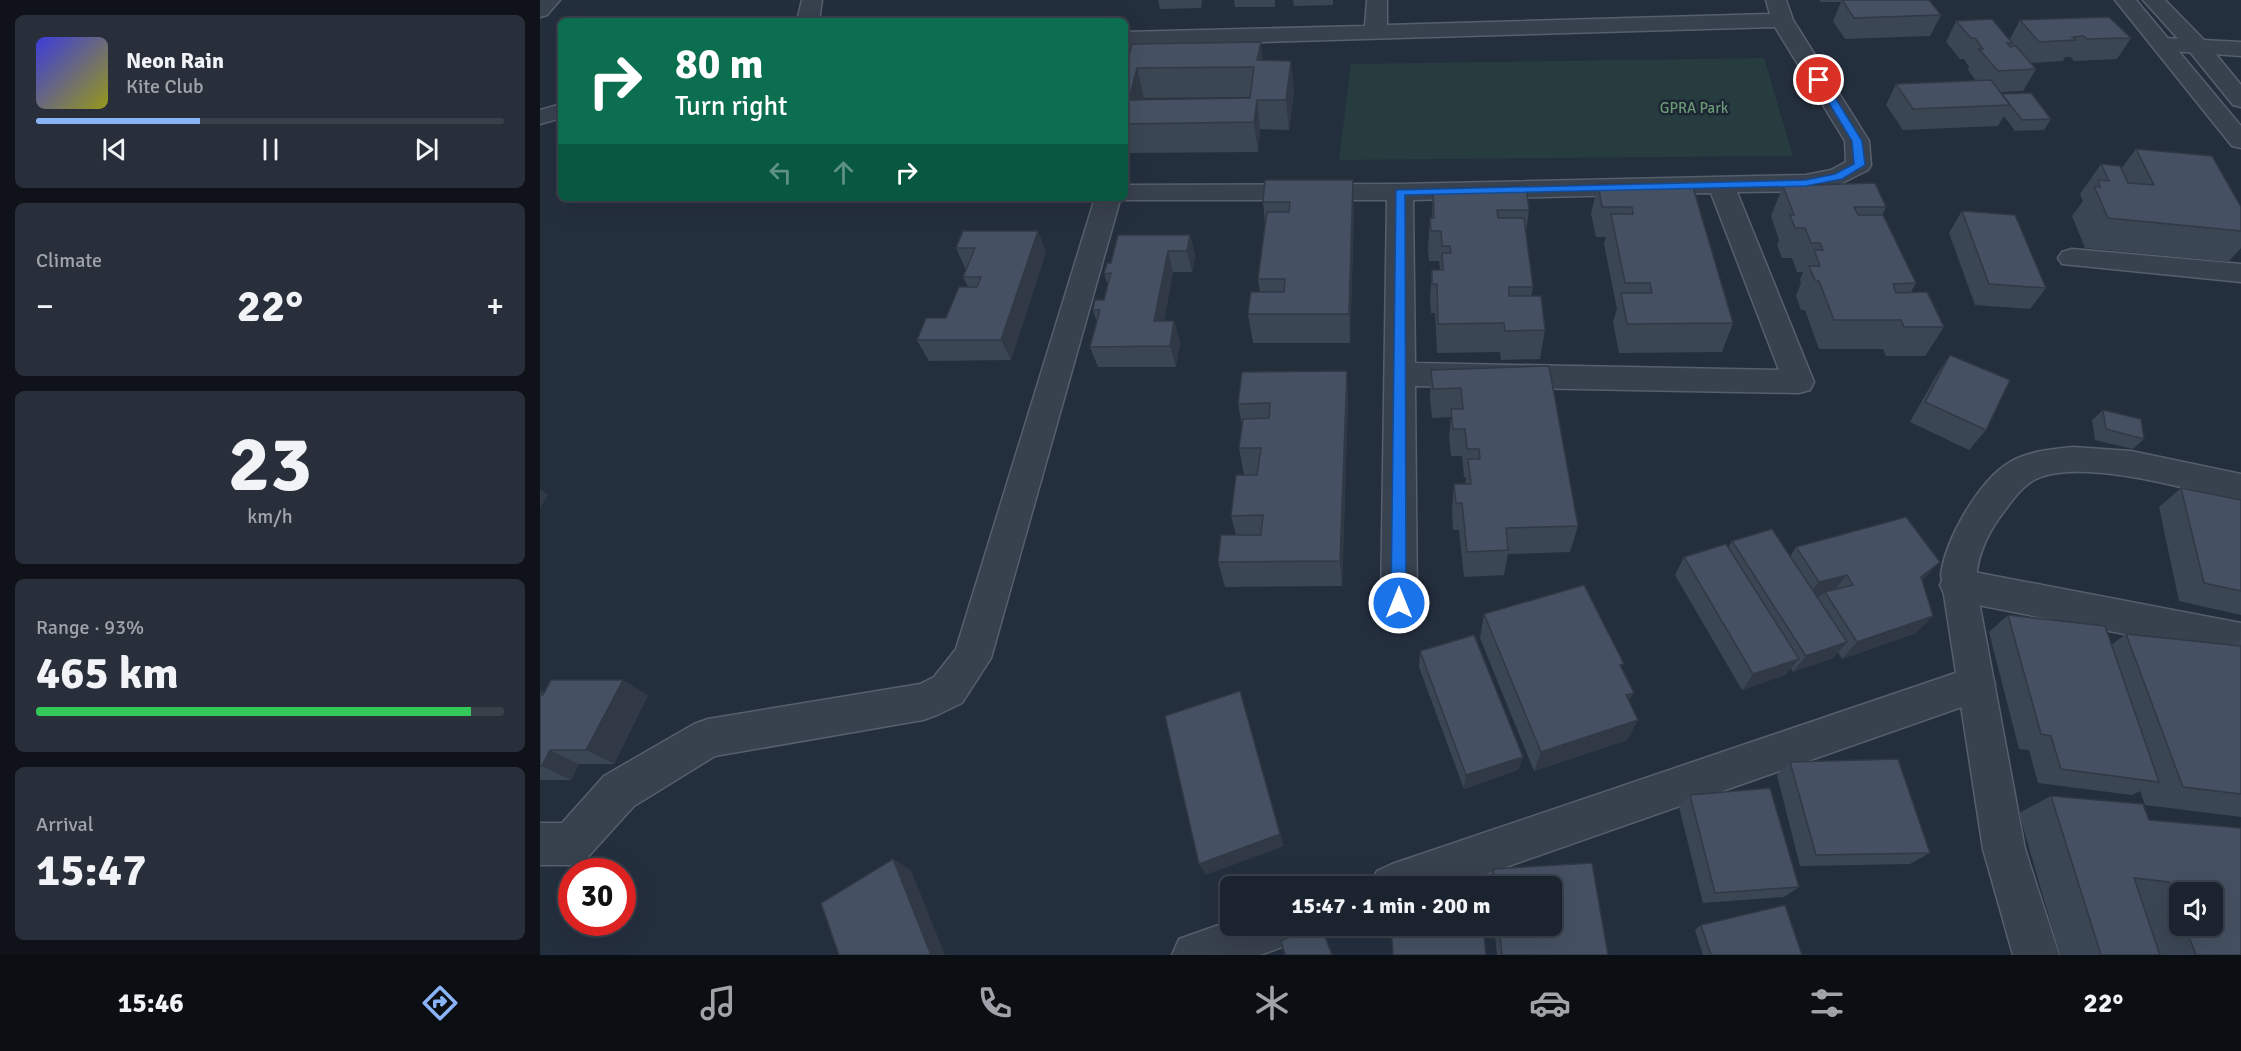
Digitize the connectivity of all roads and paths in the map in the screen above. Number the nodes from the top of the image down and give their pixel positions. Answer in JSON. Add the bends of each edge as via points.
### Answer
{"nodes":[{"id":1,"x":550,"y":0,"type":"edge"},
{"id":2,"x":812,"y":0,"type":"edge"},
{"id":3,"x":1377,"y":0,"type":"edge"},
{"id":4,"x":2125,"y":0,"type":"edge"},
{"id":5,"x":2153,"y":0,"type":"edge"},
{"id":6,"x":1779,"y":10,"type":"edge"},
{"id":7,"x":540,"y":11,"type":"edge"},
{"id":8,"x":809,"y":18,"type":"edge"},
{"id":9,"x":1376,"y":31,"type":"junction"},
{"id":10,"x":1128,"y":39,"type":"edge"},
{"id":11,"x":2165,"y":45,"type":"junction"},
{"id":12,"x":2198,"y":47,"type":"junction"},
{"id":13,"x":2241,"y":49,"type":"edge"},
{"id":14,"x":2241,"y":100,"type":"edge"},
{"id":15,"x":558,"y":112,"type":"edge"},
{"id":16,"x":540,"y":117,"type":"edge"},
{"id":17,"x":2241,"y":141,"type":"edge"},
{"id":18,"x":1721,"y":185,"type":"junction"},
{"id":19,"x":1400,"y":192,"type":"junction"},
{"id":20,"x":1128,"y":193,"type":"edge"},
{"id":21,"x":1107,"y":201,"type":"edge"},
{"id":22,"x":2073,"y":258,"type":"dead end"},
{"id":23,"x":2241,"y":273,"type":"edge"},
{"id":24,"x":1399,"y":374,"type":"junction"},
{"id":25,"x":2241,"y":488,"type":"edge"},
{"id":26,"x":1958,"y":585,"type":"junction"},
{"id":27,"x":1399,"y":603,"type":"dead end"},
{"id":28,"x":2241,"y":640,"type":"edge"},
{"id":29,"x":1976,"y":684,"type":"junction"},
{"id":30,"x":540,"y":844,"type":"edge"},
{"id":31,"x":1421,"y":876,"type":"edge"},
{"id":32,"x":1251,"y":936,"type":"edge"},
{"id":33,"x":1195,"y":955,"type":"edge"},
{"id":34,"x":2036,"y":955,"type":"edge"}],
"edges":[{"from":1,"to":7,"type":"street"},
{"from":2,"to":8,"type":"street"},
{"from":3,"to":9,"type":"street"},
{"from":4,"to":11,"type":"street"},
{"from":5,"to":12,"type":"street"},
{"from":6,"to":9,"type":"street"},
{"from":6,"to":18,"type":"street","via":[[1857,141],[1859,165],[1838,177],[1806,183]]},
{"from":9,"to":10,"type":"street"},
{"from":11,"to":12,"type":"street"},
{"from":11,"to":17,"type":"street"},
{"from":12,"to":13,"type":"street"},
{"from":12,"to":14,"type":"street"},
{"from":15,"to":16,"type":"street"},
{"from":18,"to":19,"type":"street"},
{"from":18,"to":24,"type":"street","via":[[1799,382]]},
{"from":19,"to":20,"type":"street"},
{"from":19,"to":24,"type":"street"},
{"from":21,"to":30,"type":"street","via":[[972,658],[948,690],[923,702],[708,738],[619,791],[571,844]]},
{"from":22,"to":23,"type":"street"},
{"from":24,"to":27,"type":"street"},
{"from":25,"to":26,"type":"street","via":[[2146,467],[2070,458],[2022,470],[1985,510],[1958,561]]},
{"from":26,"to":28,"type":"street"},
{"from":26,"to":29,"type":"street"},
{"from":29,"to":31,"type":"street"},
{"from":29,"to":34,"type":"street","via":[[2004,849]]},
{"from":32,"to":33,"type":"street"}]}
